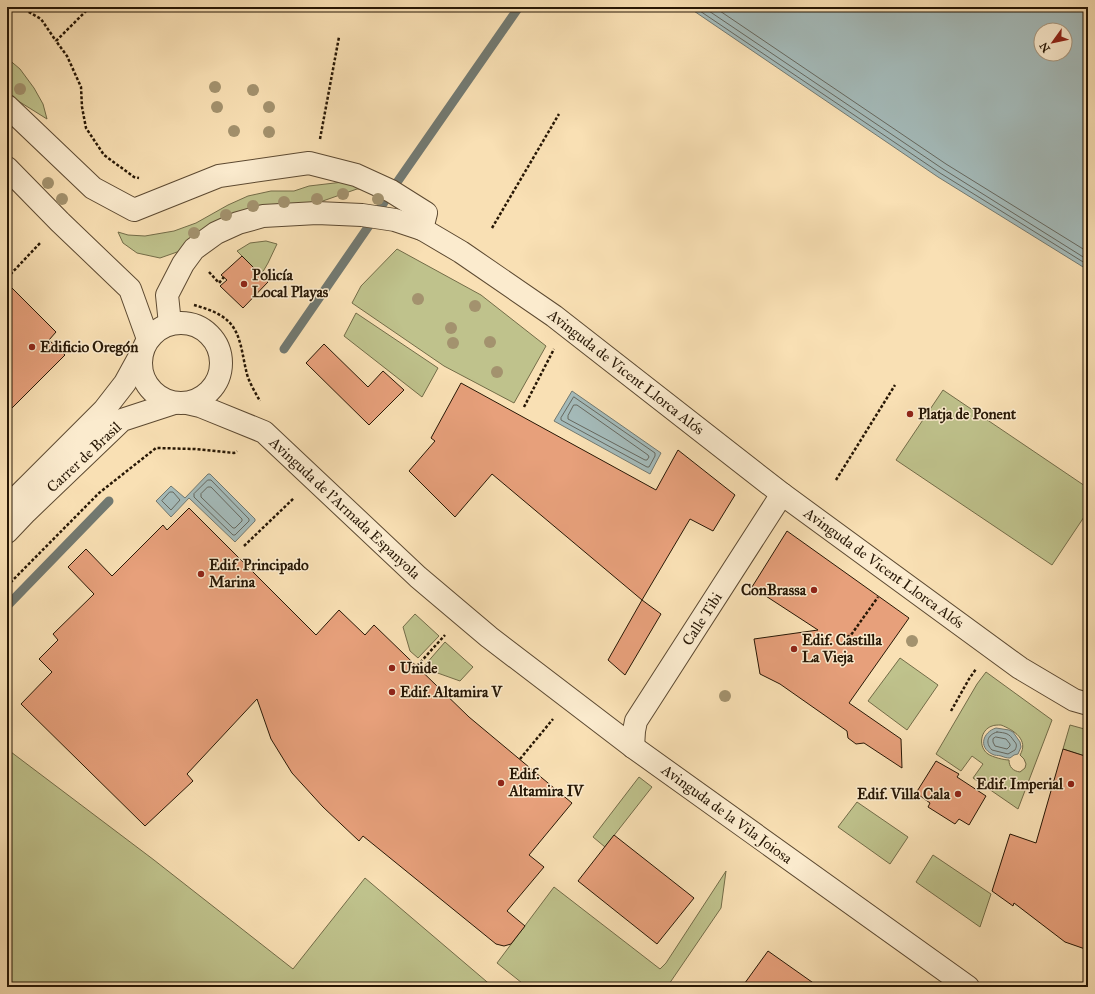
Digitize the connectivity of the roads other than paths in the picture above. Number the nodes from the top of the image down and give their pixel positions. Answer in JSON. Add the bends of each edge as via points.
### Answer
{"nodes":[{"id":1,"x":7,"y":106,"type":"edge"},
{"id":2,"x":7,"y":168,"type":"edge"},
{"id":3,"x":422,"y":229,"type":"junction"},
{"id":4,"x":170,"y":324,"type":"junction"},
{"id":5,"x":145,"y":345,"type":"junction"},
{"id":6,"x":180,"y":403,"type":"junction"},
{"id":7,"x":782,"y":494,"type":"junction"},
{"id":8,"x":7,"y":507,"type":"edge"},
{"id":9,"x":7,"y":532,"type":"edge"},
{"id":10,"x":489,"y":637,"type":"joint"},
{"id":11,"x":1088,"y":704,"type":"edge"},
{"id":12,"x":633,"y":747,"type":"junction"},
{"id":13,"x":968,"y":987,"type":"edge"}],
"edges":[{"from":1,"to":3,"type":"street","via":[[93,188],[134,210],[220,176],[308,163],[356,174],[391,191],[426,213]]},
{"from":2,"to":5,"type":"street","via":[[130,289]]},
{"from":3,"to":4,"type":"street","name":"Avinguda de Vicent Llorca Alós","via":[[395,220],[362,215],[317,213],[263,216],[238,223],[216,232],[194,249],[183,264],[167,295]]},
{"from":3,"to":7,"type":"street","name":"Avinguda de Vicent Llorca Alós","via":[[461,252],[554,316]]},
{"from":4,"to":5,"type":"street","via":[[158,330]]},
{"from":4,"to":6,"type":"street","via":[[185,323],[198,326],[208,333],[216,344],[220,356],[221,369],[210,392],[199,399]]},
{"from":5,"to":6,"type":"street","via":[[140,365],[143,378],[151,390],[162,398]]},
{"from":5,"to":8,"type":"street","name":"Carrer de Brasil","via":[[125,383],[104,410]]},
{"from":6,"to":9,"type":"street","name":"Carrer de Brasil","via":[[122,420]]},
{"from":6,"to":10,"type":"street","name":"Avinguda de l'Armada Espanyola","via":[[200,406],[264,432],[418,577]]},
{"from":7,"to":11,"type":"street","name":"Avinguda de Vicent Llorca Alós","via":[[1020,668],[1074,700]]},
{"from":7,"to":12,"type":"street","name":"Calle Tibi","via":[[636,721]]},
{"from":10,"to":12,"type":"street","name":"Avinguda de la Vila Joiosa"},
{"from":12,"to":13,"type":"street","name":"Avinguda de la Vila Joiosa"}]}
